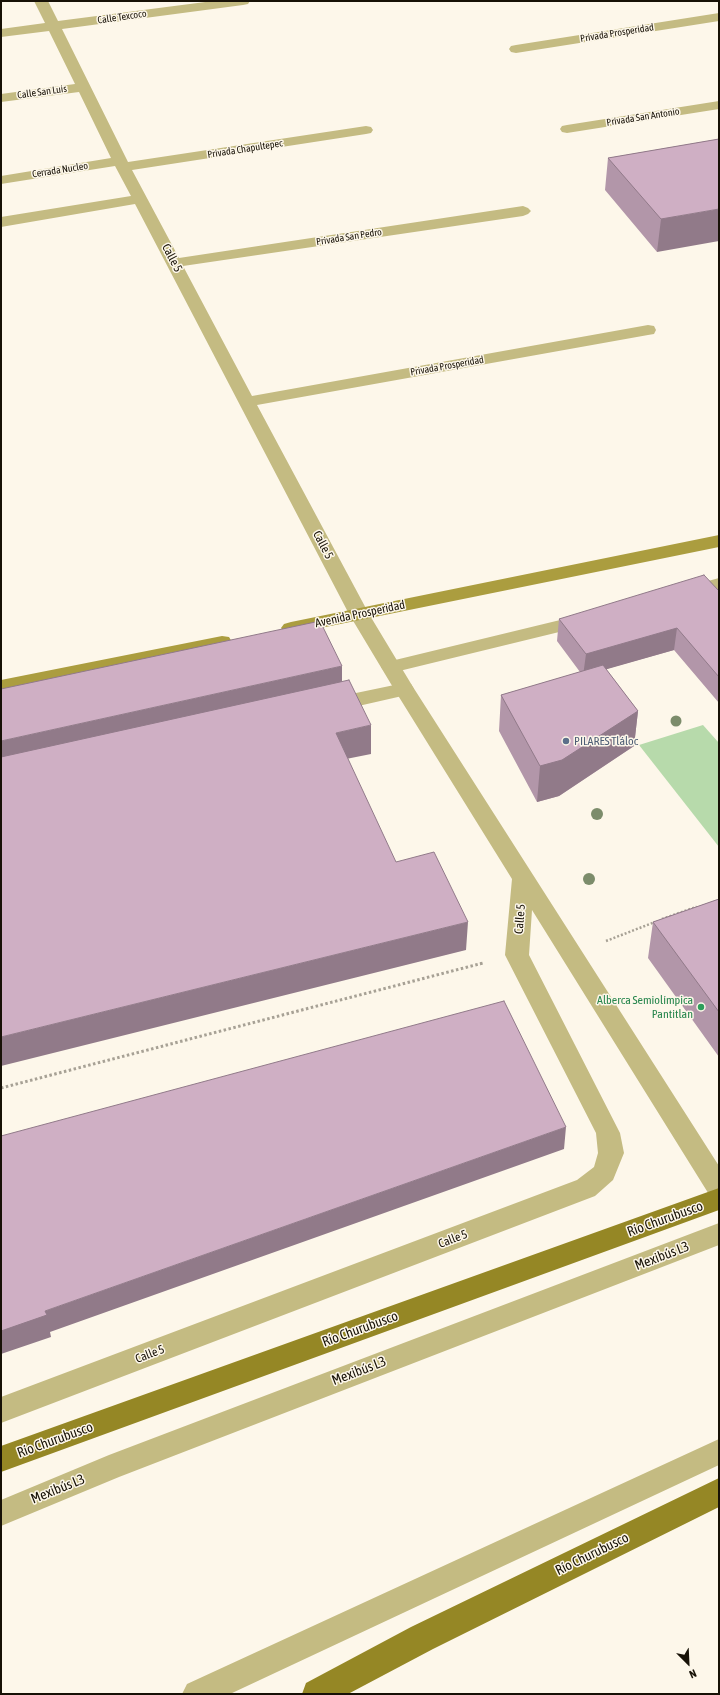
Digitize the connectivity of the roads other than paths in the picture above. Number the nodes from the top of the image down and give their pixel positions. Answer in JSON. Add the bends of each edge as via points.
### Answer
{"nodes":[{"id":1,"x":41,"y":1,"type":"edge"},
{"id":2,"x":243,"y":1,"type":"edge"},
{"id":3,"x":719,"y":17,"type":"edge"},
{"id":4,"x":54,"y":26,"type":"junction"},
{"id":5,"x":1,"y":33,"type":"edge"},
{"id":6,"x":516,"y":49,"type":"dead end"},
{"id":7,"x":84,"y":86,"type":"junction"},
{"id":8,"x":1,"y":98,"type":"edge"},
{"id":9,"x":719,"y":105,"type":"edge"},
{"id":10,"x":567,"y":129,"type":"dead end"},
{"id":11,"x":366,"y":130,"type":"dead end"},
{"id":12,"x":121,"y":164,"type":"junction"},
{"id":13,"x":1,"y":180,"type":"edge"},
{"id":14,"x":140,"y":199,"type":"junction"},
{"id":15,"x":523,"y":210,"type":"dead end"},
{"id":16,"x":1,"y":222,"type":"edge"},
{"id":17,"x":174,"y":263,"type":"junction"},
{"id":18,"x":648,"y":330,"type":"dead end"},
{"id":19,"x":247,"y":402,"type":"junction"},
{"id":20,"x":719,"y":541,"type":"edge"},
{"id":21,"x":719,"y":584,"type":"edge"},
{"id":22,"x":667,"y":598,"type":"edge"},
{"id":23,"x":359,"y":614,"type":"junction"},
{"id":24,"x":599,"y":616,"type":"edge"},
{"id":25,"x":274,"y":632,"type":"edge"},
{"id":26,"x":242,"y":638,"type":"edge"},
{"id":27,"x":391,"y":667,"type":"junction"},
{"id":28,"x":1,"y":688,"type":"edge"},
{"id":29,"x":404,"y":689,"type":"junction"},
{"id":30,"x":311,"y":709,"type":"edge"},
{"id":31,"x":524,"y":879,"type":"junction"},
{"id":32,"x":719,"y":1188,"type":"edge"},
{"id":33,"x":719,"y":1199,"type":"edge"},
{"id":34,"x":719,"y":1234,"type":"edge"},
{"id":35,"x":1,"y":1410,"type":"edge"},
{"id":36,"x":719,"y":1452,"type":"edge"},
{"id":37,"x":1,"y":1459,"type":"edge"},
{"id":38,"x":719,"y":1492,"type":"edge"},
{"id":39,"x":1,"y":1513,"type":"edge"},
{"id":40,"x":197,"y":1694,"type":"edge"},
{"id":41,"x":317,"y":1694,"type":"edge"}],
"edges":[{"from":1,"to":4,"type":"street","name":"Calle 5"},
{"from":2,"to":4,"type":"street","name":"Calle Texcoco"},
{"from":3,"to":6,"type":"street","name":"Privada Prosperidad"},
{"from":4,"to":5,"type":"street","name":"Calle Texcoco"},
{"from":4,"to":7,"type":"street","name":"Calle 5"},
{"from":7,"to":8,"type":"street","name":"Calle San Luis"},
{"from":7,"to":12,"type":"street","name":"Calle 5"},
{"from":9,"to":10,"type":"street","name":"Privada San Antonio"},
{"from":11,"to":12,"type":"street","name":"Privada Chapultepec"},
{"from":12,"to":13,"type":"street","name":"Cerrada Nucleo"},
{"from":12,"to":14,"type":"street","name":"Calle 5"},
{"from":14,"to":16,"type":"street"},
{"from":14,"to":17,"type":"street","name":"Calle 5"},
{"from":15,"to":17,"type":"street","name":"Privada San Pedro"},
{"from":17,"to":19,"type":"street","name":"Calle 5"},
{"from":18,"to":19,"type":"street","name":"Privada Prosperidad"},
{"from":19,"to":23,"type":"street","name":"Calle 5"},
{"from":20,"to":23,"type":"street","name":"Avenida Prosperidad"},
{"from":21,"to":22,"type":"lane"},
{"from":23,"to":25,"type":"street","name":"Avenida Prosperidad"},
{"from":23,"to":27,"type":"street","name":"Calle 5"},
{"from":24,"to":27,"type":"lane"},
{"from":26,"to":28,"type":"street"},
{"from":27,"to":29,"type":"street","name":"Calle 5"},
{"from":29,"to":30,"type":"lane"},
{"from":29,"to":31,"type":"street","name":"Calle 5"},
{"from":31,"to":32,"type":"street","name":"Calle 5"},
{"from":31,"to":35,"type":"street","name":"Calle 5","via":[[517,955],[608,1133],[611,1153],[604,1173],[586,1188]]},
{"from":33,"to":37,"type":"main road","name":"Río Churubusco"},
{"from":34,"to":39,"type":"lane","name":"Mexibús L3","via":[[116,1465]]},
{"from":36,"to":40,"type":"lane"},
{"from":38,"to":41,"type":"main road","name":"Río Churubusco","via":[[422,1638]]}]}
